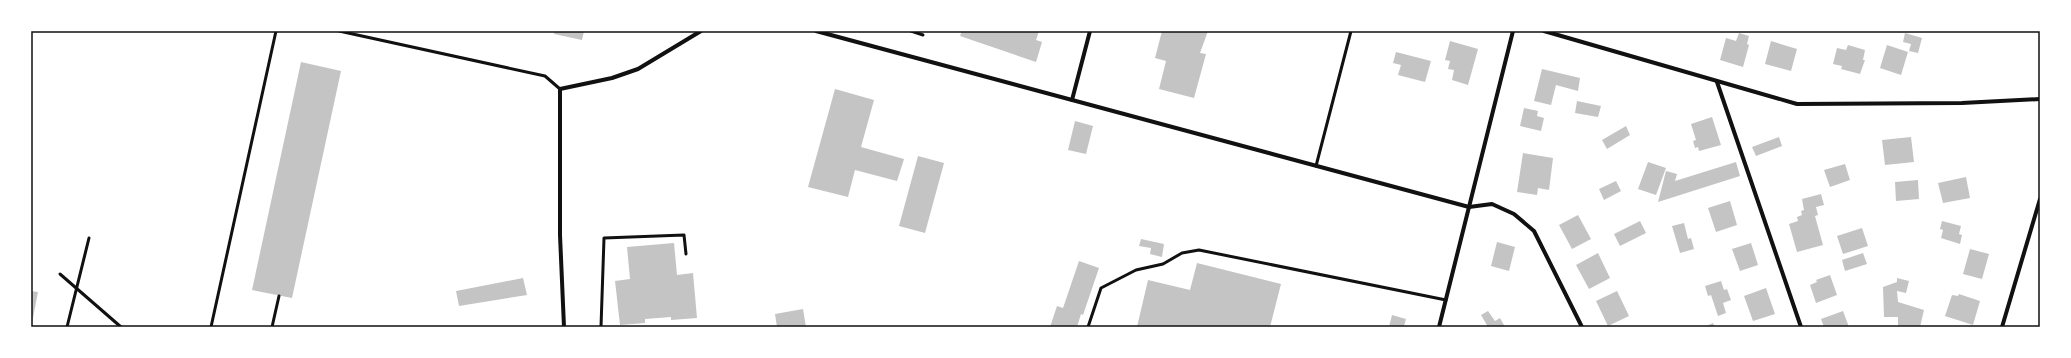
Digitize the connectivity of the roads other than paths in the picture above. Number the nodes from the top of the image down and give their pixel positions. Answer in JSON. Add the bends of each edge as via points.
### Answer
{"nodes":[{"id":1,"x":276,"y":31,"type":"edge"},
{"id":2,"x":339,"y":31,"type":"edge"},
{"id":3,"x":701,"y":31,"type":"edge"},
{"id":4,"x":816,"y":31,"type":"edge"},
{"id":5,"x":911,"y":31,"type":"edge"},
{"id":6,"x":1090,"y":31,"type":"edge"},
{"id":7,"x":1352,"y":31,"type":"edge"},
{"id":8,"x":1512,"y":31,"type":"edge"},
{"id":9,"x":1544,"y":31,"type":"edge"},
{"id":10,"x":923,"y":35,"type":"dead end"},
{"id":11,"x":1717,"y":82,"type":"junction"},
{"id":12,"x":560,"y":89,"type":"junction"},
{"id":13,"x":2040,"y":99,"type":"edge"},
{"id":14,"x":1072,"y":100,"type":"junction"},
{"id":15,"x":1316,"y":166,"type":"junction"},
{"id":16,"x":2040,"y":199,"type":"edge"},
{"id":17,"x":1469,"y":207,"type":"junction"},
{"id":18,"x":89,"y":238,"type":"dead end"},
{"id":19,"x":686,"y":254,"type":"dead end"},
{"id":20,"x":60,"y":274,"type":"dead end"},
{"id":21,"x":77,"y":288,"type":"junction"},
{"id":22,"x":279,"y":296,"type":"dead end"},
{"id":23,"x":1446,"y":300,"type":"junction"},
{"id":24,"x":67,"y":327,"type":"edge"},
{"id":25,"x":121,"y":327,"type":"edge"},
{"id":26,"x":211,"y":327,"type":"edge"},
{"id":27,"x":272,"y":327,"type":"edge"},
{"id":28,"x":564,"y":327,"type":"edge"},
{"id":29,"x":601,"y":327,"type":"edge"},
{"id":30,"x":1088,"y":327,"type":"edge"},
{"id":31,"x":1439,"y":327,"type":"edge"},
{"id":32,"x":1582,"y":327,"type":"edge"},
{"id":33,"x":1801,"y":327,"type":"edge"},
{"id":34,"x":2002,"y":327,"type":"edge"}],
"edges":[{"from":1,"to":26,"type":"lane"},
{"from":2,"to":12,"type":"lane","via":[[545,76]]},
{"from":3,"to":12,"type":"street","via":[[638,69],[612,78]]},
{"from":4,"to":14,"type":"street"},
{"from":5,"to":10,"type":"lane"},
{"from":6,"to":14,"type":"street"},
{"from":7,"to":15,"type":"lane"},
{"from":8,"to":17,"type":"street"},
{"from":9,"to":11,"type":"street"},
{"from":11,"to":13,"type":"street","via":[[1797,104],[1962,103]]},
{"from":11,"to":33,"type":"street"},
{"from":12,"to":28,"type":"street","via":[[560,235]]},
{"from":14,"to":15,"type":"street"},
{"from":15,"to":17,"type":"street"},
{"from":16,"to":34,"type":"street"},
{"from":17,"to":23,"type":"street"},
{"from":17,"to":32,"type":"street","via":[[1492,204],[1514,214],[1534,231]]},
{"from":18,"to":21,"type":"lane"},
{"from":19,"to":29,"type":"lane","via":[[684,235],[604,238]]},
{"from":20,"to":21,"type":"lane"},
{"from":21,"to":24,"type":"lane"},
{"from":21,"to":25,"type":"lane"},
{"from":22,"to":27,"type":"lane"},
{"from":23,"to":30,"type":"lane","via":[[1190,250],[1163,264],[1136,270],[1101,288]]},
{"from":23,"to":31,"type":"street"}]}
